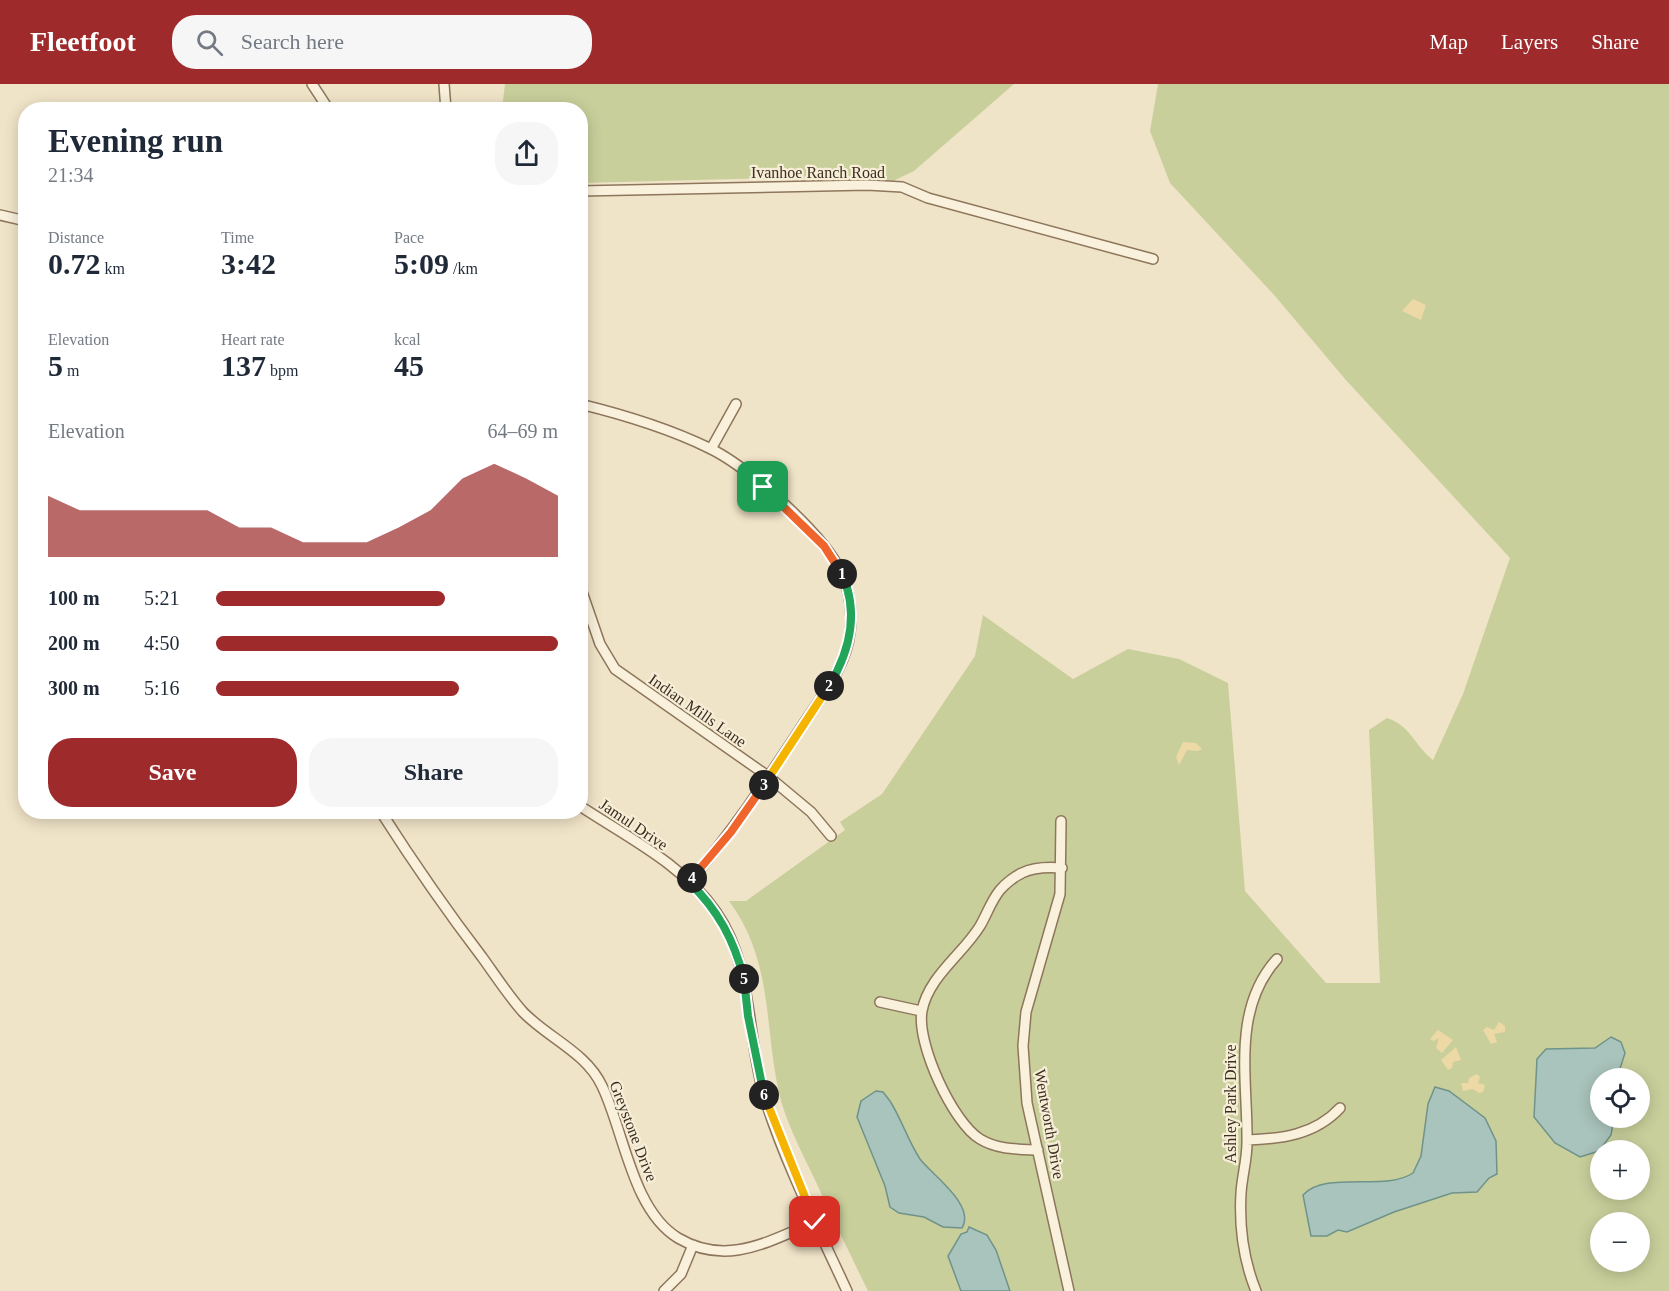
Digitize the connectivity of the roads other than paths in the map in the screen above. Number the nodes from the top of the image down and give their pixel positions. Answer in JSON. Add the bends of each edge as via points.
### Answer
{"nodes":[{"id":1,"x":312,"y":84,"type":"edge"},
{"id":2,"x":444,"y":84,"type":"edge"},
{"id":3,"x":324,"y":102,"type":"edge"},
{"id":4,"x":446,"y":102,"type":"edge"},
{"id":5,"x":588,"y":191,"type":"edge"},
{"id":6,"x":0,"y":215,"type":"edge"},
{"id":7,"x":18,"y":219,"type":"edge"},
{"id":8,"x":1153,"y":259,"type":"dead end"},
{"id":9,"x":736,"y":404,"type":"dead end"},
{"id":10,"x":588,"y":406,"type":"edge"},
{"id":11,"x":711,"y":449,"type":"junction"},
{"id":12,"x":588,"y":609,"type":"edge"},
{"id":13,"x":769,"y":777,"type":"junction"},
{"id":14,"x":588,"y":811,"type":"edge"},
{"id":15,"x":385,"y":819,"type":"edge"},
{"id":16,"x":1061,"y":821,"type":"dead end"},
{"id":17,"x":831,"y":836,"type":"dead end"},
{"id":18,"x":1062,"y":868,"type":"junction"},
{"id":19,"x":689,"y":882,"type":"junction"},
{"id":20,"x":1277,"y":959,"type":"dead end"},
{"id":21,"x":880,"y":1002,"type":"dead end"},
{"id":22,"x":921,"y":1011,"type":"junction"},
{"id":23,"x":1340,"y":1108,"type":"dead end"},
{"id":24,"x":1247,"y":1140,"type":"junction"},
{"id":25,"x":1038,"y":1150,"type":"junction"},
{"id":26,"x":815,"y":1222,"type":"junction"},
{"id":27,"x":693,"y":1245,"type":"junction"},
{"id":28,"x":664,"y":1291,"type":"edge"},
{"id":29,"x":847,"y":1291,"type":"edge"},
{"id":30,"x":1069,"y":1291,"type":"edge"},
{"id":31,"x":1256,"y":1291,"type":"edge"}],
"edges":[{"from":1,"to":3,"type":"street"},
{"from":2,"to":4,"type":"street"},
{"from":5,"to":8,"type":"street","name":"Ivanhoe Ranch Road","via":[[902,187],[928,198]]},
{"from":6,"to":7,"type":"street"},
{"from":9,"to":11,"type":"street"},
{"from":10,"to":11,"type":"street","via":[[664,428]]},
{"from":11,"to":13,"type":"street","via":[[751,476],[824,546],[840,569],[850,598],[851,631],[841,664]]},
{"from":12,"to":13,"type":"street","name":"Indian Mills Lane","via":[[602,650],[615,669]]},
{"from":13,"to":17,"type":"street","name":"Indian Mills Lane","via":[[811,812]]},
{"from":13,"to":19,"type":"street","via":[[731,832]]},
{"from":14,"to":19,"type":"street","name":"Jamul Drive","via":[[680,872]]},
{"from":15,"to":27,"type":"street","name":"Greystone Drive","via":[[429,887],[522,1010],[587,1064],[602,1084],[646,1202],[664,1227]]},
{"from":16,"to":18,"type":"street","name":"Wentworth Drive"},
{"from":18,"to":22,"type":"street","via":[[1045,866],[1022,873],[1001,890],[957,959],[940,974]]},
{"from":18,"to":25,"type":"street","name":"Wentworth Drive","via":[[1060,894],[1026,1012],[1027,1103]]},
{"from":19,"to":26,"type":"street","name":"Jamul Drive","via":[[716,911],[736,950],[766,1100]]},
{"from":20,"to":24,"type":"street","name":"Ashley Park Drive","via":[[1265,972],[1244,1040]]},
{"from":21,"to":22,"type":"street"},
{"from":22,"to":25,"type":"street","via":[[928,1054],[963,1124],[994,1146]]},
{"from":23,"to":24,"type":"street","via":[[1324,1121],[1285,1138]]},
{"from":24,"to":31,"type":"street","name":"Ashley Park Drive","via":[[1241,1232],[1243,1253]]},
{"from":25,"to":30,"type":"street","name":"Wentworth Drive"},
{"from":26,"to":27,"type":"street","name":"Greystone Drive","via":[[737,1252]]},
{"from":26,"to":29,"type":"street","name":"Jamul Drive"},
{"from":27,"to":28,"type":"street","via":[[681,1274]]}]}
